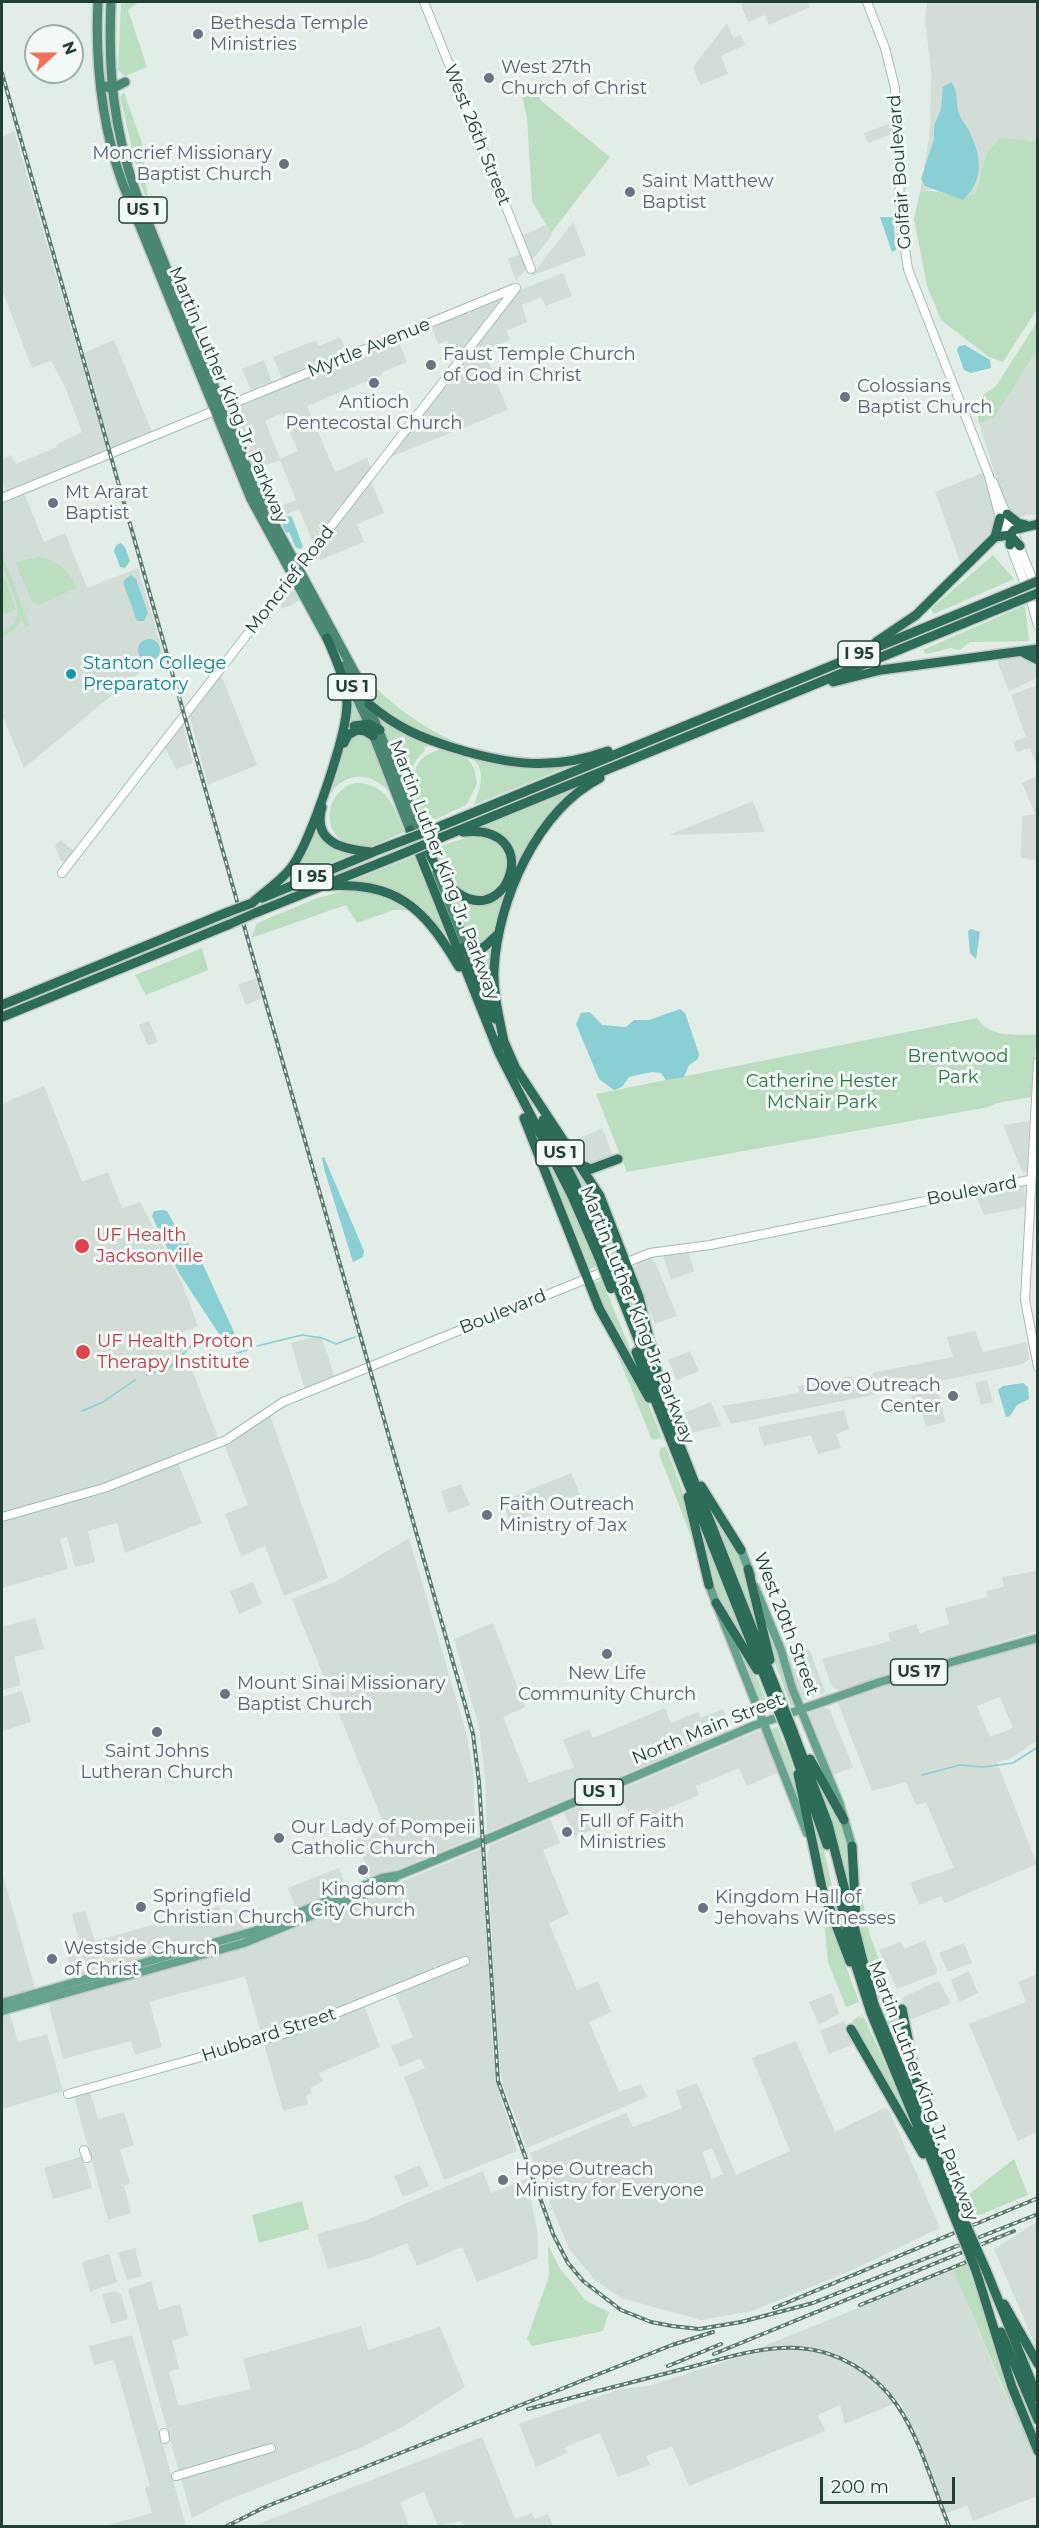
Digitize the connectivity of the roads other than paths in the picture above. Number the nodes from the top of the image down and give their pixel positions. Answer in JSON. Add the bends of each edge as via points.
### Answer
{"nodes":[{"id":1,"x":98,"y":2,"type":"edge"},
{"id":2,"x":111,"y":2,"type":"edge"},
{"id":3,"x":424,"y":2,"type":"edge"},
{"id":4,"x":867,"y":2,"type":"edge"},
{"id":5,"x":97,"y":54,"type":"junction"},
{"id":6,"x":110,"y":69,"type":"junction"},
{"id":7,"x":111,"y":89,"type":"junction"},
{"id":8,"x":100,"y":91,"type":"junction"},
{"id":9,"x":122,"y":149,"type":"junction"},
{"id":10,"x":531,"y":269,"type":"dead end"},
{"id":11,"x":516,"y":288,"type":"joint"},
{"id":12,"x":218,"y":409,"type":"junction"},
{"id":13,"x":2,"y":498,"type":"edge"},
{"id":14,"x":1004,"y":516,"type":"junction"},
{"id":15,"x":1033,"y":525,"type":"edge"},
{"id":16,"x":994,"y":537,"type":"junction"},
{"id":17,"x":1012,"y":538,"type":"junction"},
{"id":18,"x":295,"y":573,"type":"junction"},
{"id":19,"x":1038,"y":581,"type":"edge"},
{"id":20,"x":1038,"y":592,"type":"edge"},
{"id":21,"x":1038,"y":626,"type":"edge"},
{"id":22,"x":327,"y":638,"type":"junction"},
{"id":23,"x":1038,"y":649,"type":"edge"},
{"id":24,"x":1021,"y":653,"type":"junction"},
{"id":25,"x":1038,"y":660,"type":"edge"},
{"id":26,"x":840,"y":662,"type":"junction"},
{"id":27,"x":793,"y":693,"type":"junction"},
{"id":28,"x":369,"y":704,"type":"junction"},
{"id":29,"x":369,"y":724,"type":"junction"},
{"id":30,"x":343,"y":732,"type":"junction"},
{"id":31,"x":377,"y":733,"type":"junction"},
{"id":32,"x":643,"y":743,"type":"junction"},
{"id":33,"x":633,"y":758,"type":"junction"},
{"id":34,"x":454,"y":833,"type":"junction"},
{"id":35,"x":428,"y":851,"type":"junction"},
{"id":36,"x":373,"y":852,"type":"junction"},
{"id":37,"x":63,"y":873,"type":"dead end"},
{"id":38,"x":323,"y":886,"type":"junction"},
{"id":39,"x":252,"y":903,"type":"junction"},
{"id":40,"x":503,"y":920,"type":"junction"},
{"id":41,"x":449,"y":929,"type":"junction"},
{"id":42,"x":467,"y":948,"type":"junction"},
{"id":43,"x":473,"y":990,"type":"junction"},
{"id":44,"x":2,"y":1004,"type":"edge"},
{"id":45,"x":2,"y":1017,"type":"edge"},
{"id":46,"x":504,"y":1042,"type":"junction"},
{"id":47,"x":1038,"y":1062,"type":"edge"},
{"id":48,"x":511,"y":1068,"type":"junction"},
{"id":49,"x":618,"y":1159,"type":"dead end"},
{"id":50,"x":581,"y":1165,"type":"junction"},
{"id":51,"x":1029,"y":1180,"type":"junction"},
{"id":52,"x":627,"y":1262,"type":"junction"},
{"id":53,"x":587,"y":1278,"type":"junction"},
{"id":54,"x":1037,"y":1366,"type":"edge"},
{"id":55,"x":667,"y":1422,"type":"junction"},
{"id":56,"x":682,"y":1459,"type":"junction"},
{"id":57,"x":689,"y":1469,"type":"junction"},
{"id":58,"x":2,"y":1517,"type":"edge"},
{"id":59,"x":741,"y":1550,"type":"joint"},
{"id":60,"x":748,"y":1569,"type":"junction"},
{"id":61,"x":709,"y":1585,"type":"joint"},
{"id":62,"x":716,"y":1603,"type":"junction"},
{"id":63,"x":1038,"y":1638,"type":"edge"},
{"id":64,"x":777,"y":1695,"type":"junction"},
{"id":65,"x":801,"y":1709,"type":"junction"},
{"id":66,"x":763,"y":1723,"type":"junction"},
{"id":67,"x":792,"y":1733,"type":"junction"},
{"id":68,"x":844,"y":1820,"type":"junction"},
{"id":69,"x":852,"y":1846,"type":"joint"},
{"id":70,"x":817,"y":1868,"type":"junction"},
{"id":71,"x":399,"y":1875,"type":"junction"},
{"id":72,"x":854,"y":1933,"type":"junction"},
{"id":73,"x":465,"y":1961,"type":"dead end"},
{"id":74,"x":866,"y":1988,"type":"junction"},
{"id":75,"x":2,"y":2003,"type":"edge"},
{"id":76,"x":902,"y":2009,"type":"dead end"},
{"id":77,"x":2,"y":2011,"type":"edge"},
{"id":78,"x":851,"y":2029,"type":"dead end"},
{"id":79,"x":68,"y":2094,"type":"dead end"},
{"id":80,"x":943,"y":2180,"type":"junction"},
{"id":81,"x":981,"y":2271,"type":"junction"},
{"id":82,"x":1038,"y":2364,"type":"edge"},
{"id":83,"x":1038,"y":2398,"type":"edge"},
{"id":84,"x":1038,"y":2420,"type":"edge"},
{"id":85,"x":271,"y":2448,"type":"dead end"},
{"id":86,"x":1038,"y":2451,"type":"edge"},
{"id":87,"x":176,"y":2476,"type":"dead end"}],
"edges":[{"from":1,"to":5,"type":"highway","name":"Martin Luther King Jr. Parkway","number":"US 1"},
{"from":2,"to":6,"type":"highway","name":"Martin Luther King Jr. Parkway","number":"US 1"},
{"from":3,"to":10,"type":"main road","name":"West 26th Street"},
{"from":4,"to":14,"type":"main road","name":"Golfair Boulevard","via":[[895,88],[901,223],[908,269]]},
{"from":5,"to":7,"type":"highway","via":[[104,82]]},
{"from":5,"to":8,"type":"highway","name":"Martin Luther King Jr. Parkway","number":"US 1"},
{"from":6,"to":7,"type":"highway","name":"Martin Luther King Jr. Parkway","number":"US 1"},
{"from":6,"to":7,"type":"highway","via":[[125,82]]},
{"from":7,"to":9,"type":"highway","name":"Martin Luther King Jr. Parkway","number":"US 1"},
{"from":8,"to":9,"type":"highway","via":[[106,98]]},
{"from":8,"to":12,"type":"highway","name":"Martin Luther King Jr. Parkway","number":"US 1","via":[[107,134],[122,182]]},
{"from":9,"to":12,"type":"highway","name":"Martin Luther King Jr. Parkway","number":"US 1"},
{"from":11,"to":12,"type":"main road","name":"Myrtle Avenue"},
{"from":11,"to":18,"type":"main road","name":"Moncrief Road"},
{"from":12,"to":13,"type":"main road","name":"Myrtle Avenue"},
{"from":12,"to":18,"type":"highway","name":"Martin Luther King Jr. Parkway","number":"US 1"},
{"from":14,"to":15,"type":"highway"},
{"from":14,"to":16,"type":"highway"},
{"from":14,"to":17,"type":"main road","name":"Golfair Boulevard"},
{"from":15,"to":17,"type":"highway"},
{"from":16,"to":17,"type":"highway"},
{"from":16,"to":26,"type":"highway","via":[[910,621]]},
{"from":17,"to":20,"type":"main road","name":"Golfair Boulevard"},
{"from":17,"to":21,"type":"main road","name":"Golfair Boulevard"},
{"from":18,"to":22,"type":"highway","name":"Martin Luther King Jr. Parkway","number":"US 1"},
{"from":18,"to":28,"type":"highway","name":"Martin Luther King Jr. Parkway","number":"US 1","via":[[344,651]]},
{"from":18,"to":37,"type":"main road","name":"Moncrief Road"},
{"from":19,"to":26,"type":"highway","number":"I 95","bridge":true},
{"from":20,"to":27,"type":"highway","number":"I 95","bridge":true},
{"from":22,"to":29,"type":"highway","name":"Martin Luther King Jr. Parkway","number":"US 1"},
{"from":22,"to":30,"type":"highway","via":[[346,694]]},
{"from":23,"to":24,"type":"highway"},
{"from":24,"to":25,"type":"highway"},
{"from":24,"to":27,"type":"highway","via":[[881,670]]},
{"from":26,"to":32,"type":"highway","number":"I 95"},
{"from":27,"to":33,"type":"highway","number":"I 95"},
{"from":28,"to":31,"type":"highway","name":"Martin Luther King Jr. Parkway","number":"US 1"},
{"from":28,"to":32,"type":"highway","via":[[410,733],[511,763],[558,764]]},
{"from":29,"to":30,"type":"highway"},
{"from":29,"to":31,"type":"highway","name":"Martin Luther King Jr. Parkway","number":"US 1"},
{"from":30,"to":39,"type":"highway","via":[[300,854],[286,873]]},
{"from":31,"to":35,"type":"highway","name":"Martin Luther King Jr. Parkway","number":"US 1"},
{"from":31,"to":36,"type":"highway","via":[[361,729],[348,735],[320,814],[324,831],[336,845],[345,850]]},
{"from":31,"to":41,"type":"highway","name":"Martin Luther King Jr. Parkway","number":"US 1"},
{"from":32,"to":36,"type":"highway","number":"I 95","bridge":true},
{"from":33,"to":34,"type":"highway","number":"I 95"},
{"from":33,"to":40,"type":"highway","via":[[623,768],[589,784],[555,816],[522,870]]},
{"from":34,"to":35,"type":"highway","via":[[485,831],[499,837],[506,846],[512,868],[507,884],[499,892],[479,900],[458,894]]},
{"from":34,"to":38,"type":"highway","number":"I 95","bridge":true},
{"from":35,"to":42,"type":"highway","name":"Martin Luther King Jr. Parkway","number":"US 1"},
{"from":36,"to":39,"type":"highway","number":"I 95"},
{"from":38,"to":43,"type":"highway","via":[[370,886],[403,899],[431,927]]},
{"from":38,"to":45,"type":"highway","number":"I 95","bridge":true},
{"from":39,"to":44,"type":"highway","number":"I 95","bridge":true},
{"from":40,"to":42,"type":"highway","via":[[490,944],[479,949]]},
{"from":40,"to":46,"type":"highway","via":[[494,981]]},
{"from":41,"to":42,"type":"highway"},
{"from":41,"to":43,"type":"highway","name":"Martin Luther King Jr. Parkway","number":"US 1"},
{"from":42,"to":46,"type":"highway","name":"Martin Luther King Jr. Parkway","number":"US 1"},
{"from":43,"to":48,"type":"highway","name":"Martin Luther King Jr. Parkway","number":"US 1"},
{"from":46,"to":48,"type":"highway","name":"Martin Luther King Jr. Parkway","number":"US 1"},
{"from":47,"to":51,"type":"main road"},
{"from":48,"to":50,"type":"highway"},
{"from":48,"to":53,"type":"highway"},
{"from":48,"to":55,"type":"highway","name":"Martin Luther King Jr. Parkway","number":"US 1","bridge":true,"via":[[575,1183]]},
{"from":49,"to":50,"type":"highway","via":[[591,1169]]},
{"from":50,"to":52,"type":"highway","via":[[600,1196]]},
{"from":51,"to":52,"type":"main road","name":"Boulevard","via":[[710,1245],[655,1252]]},
{"from":51,"to":54,"type":"main road","via":[[1025,1300]]},
{"from":52,"to":53,"type":"main road","name":"Boulevard"},
{"from":52,"to":55,"type":"highway","via":[[645,1317]]},
{"from":53,"to":55,"type":"highway","via":[[609,1329]]},
{"from":53,"to":58,"type":"main road","name":"Boulevard","via":[[283,1402],[226,1440],[104,1488]]},
{"from":55,"to":56,"type":"highway","name":"Martin Luther King Jr. Parkway","number":"US 1"},
{"from":56,"to":57,"type":"highway","name":"Martin Luther King Jr. Parkway","number":"US 1"},
{"from":56,"to":61,"type":"highway","number":"US 1"},
{"from":56,"to":64,"type":"highway","name":"Martin Luther King Jr. Parkway"},
{"from":57,"to":59,"type":"highway"},
{"from":57,"to":64,"type":"highway","name":"Martin Luther King Jr. Parkway"},
{"from":59,"to":60,"type":"main road","name":"West 20th Street"},
{"from":60,"to":64,"type":"highway"},
{"from":60,"to":65,"type":"main road","name":"West 20th Street"},
{"from":61,"to":62,"type":"main road","number":"US 1"},
{"from":62,"to":64,"type":"highway"},
{"from":62,"to":66,"type":"main road","number":"US 1"},
{"from":63,"to":65,"type":"main road","name":"North Main Street","number":"US 17","via":[[880,1682]]},
{"from":64,"to":67,"type":"highway","name":"Martin Luther King Jr. Parkway","bridge":true},
{"from":65,"to":66,"type":"main road","name":"North Main Street","number":"US 1"},
{"from":65,"to":68,"type":"main road","name":"West 20th Street"},
{"from":66,"to":70,"type":"main road","via":[[800,1813]]},
{"from":66,"to":71,"type":"main road","name":"North Main Street","number":"US 1"},
{"from":67,"to":68,"type":"highway"},
{"from":67,"to":70,"type":"highway"},
{"from":67,"to":72,"type":"highway","name":"Martin Luther King Jr. Parkway","via":[[825,1817]]},
{"from":67,"to":74,"type":"highway","name":"Martin Luther King Jr. Parkway"},
{"from":68,"to":69,"type":"main road","name":"West 20th Street"},
{"from":69,"to":72,"type":"highway"},
{"from":70,"to":74,"type":"highway","via":[[829,1909]]},
{"from":71,"to":75,"type":"main road","name":"North Main Street","number":"US 1","via":[[382,1878],[244,1935]]},
{"from":71,"to":77,"type":"main road","name":"North Main Street","number":"US 1","via":[[384,1886],[254,1940]]},
{"from":72,"to":74,"type":"highway","name":"Martin Luther King Jr. Parkway"},
{"from":73,"to":79,"type":"main road","name":"Hubbard Street","via":[[287,2033]]},
{"from":74,"to":80,"type":"highway","name":"Martin Luther King Jr. Parkway"},
{"from":76,"to":80,"type":"highway","via":[[922,2107]]},
{"from":78,"to":80,"type":"highway"},
{"from":80,"to":81,"type":"highway","name":"Martin Luther King Jr. Parkway","bridge":true},
{"from":81,"to":82,"type":"highway"},
{"from":81,"to":83,"type":"highway","name":"Martin Luther King Jr. Parkway"},
{"from":81,"to":84,"type":"highway","name":"Martin Luther King Jr. Parkway"},
{"from":81,"to":86,"type":"highway","via":[[1012,2387]]},
{"from":85,"to":87,"type":"main road"}]}
